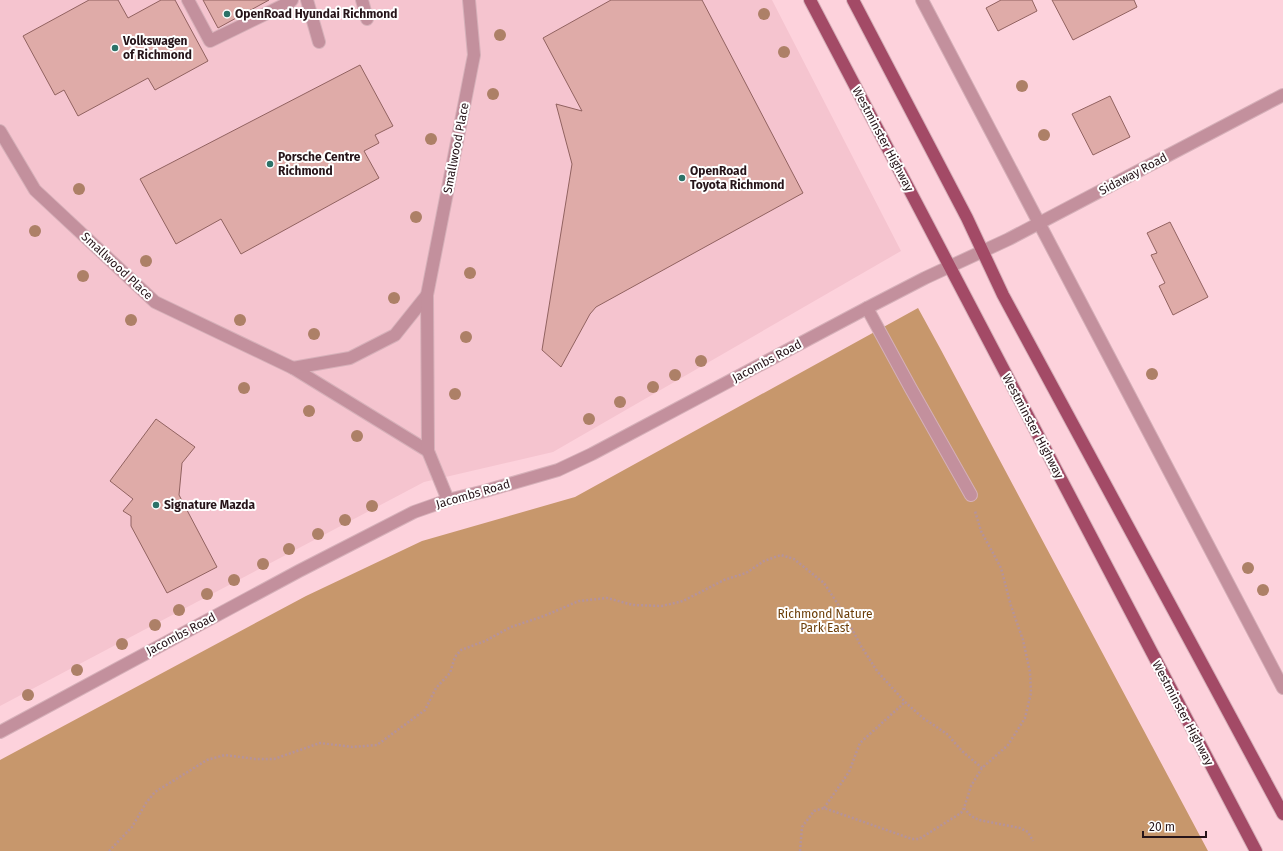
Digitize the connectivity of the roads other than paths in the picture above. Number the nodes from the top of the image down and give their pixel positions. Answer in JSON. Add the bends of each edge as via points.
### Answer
{"nodes":[{"id":1,"x":188,"y":0,"type":"edge"},
{"id":2,"x":292,"y":0,"type":"edge"},
{"id":3,"x":307,"y":0,"type":"edge"},
{"id":4,"x":362,"y":0,"type":"edge"},
{"id":5,"x":469,"y":0,"type":"edge"},
{"id":6,"x":810,"y":0,"type":"edge"},
{"id":7,"x":852,"y":0,"type":"edge"},
{"id":8,"x":922,"y":0,"type":"edge"},
{"id":9,"x":367,"y":19,"type":"dead end"},
{"id":10,"x":319,"y":42,"type":"dead end"},
{"id":11,"x":1283,"y":95,"type":"edge"},
{"id":12,"x":0,"y":131,"type":"edge"},
{"id":13,"x":1039,"y":223,"type":"junction"},
{"id":14,"x":982,"y":252,"type":"junction"},
{"id":15,"x":950,"y":267,"type":"junction"},
{"id":16,"x":427,"y":295,"type":"junction"},
{"id":17,"x":867,"y":308,"type":"junction"},
{"id":18,"x":293,"y":368,"type":"junction"},
{"id":19,"x":428,"y":451,"type":"junction"},
{"id":20,"x":971,"y":495,"type":"road end"},
{"id":21,"x":448,"y":500,"type":"junction"},
{"id":22,"x":1283,"y":688,"type":"edge"},
{"id":23,"x":0,"y":732,"type":"edge"},
{"id":24,"x":1283,"y":814,"type":"edge"},
{"id":25,"x":1256,"y":851,"type":"edge"}],
"edges":[{"from":1,"to":2,"type":"street","via":[[210,41]]},
{"from":3,"to":10,"type":"street"},
{"from":4,"to":9,"type":"street"},
{"from":5,"to":16,"type":"street","name":"Smallwood Place","via":[[474,55]]},
{"from":6,"to":15,"type":"main road","name":"Westminster Highway"},
{"from":7,"to":14,"type":"main road","via":[[967,218]]},
{"from":8,"to":13,"type":"street"},
{"from":11,"to":13,"type":"street","name":"Sidaway Road"},
{"from":12,"to":18,"type":"street","name":"Smallwood Place","via":[[35,190],[155,302]]},
{"from":13,"to":14,"type":"street","name":"Sidaway Road"},
{"from":13,"to":22,"type":"street"},
{"from":14,"to":15,"type":"street","name":"Sidaway Road"},
{"from":14,"to":24,"type":"main road","via":[[1002,296]]},
{"from":15,"to":17,"type":"street","name":"Jacombs Road"},
{"from":15,"to":25,"type":"main road","name":"Westminster Highway"},
{"from":16,"to":18,"type":"street","name":"Smallwood Place","via":[[395,335],[350,358]]},
{"from":16,"to":19,"type":"street","name":"Smallwood Place"},
{"from":17,"to":20,"type":"street"},
{"from":17,"to":21,"type":"street","name":"Jacombs Road","via":[[558,470]]},
{"from":18,"to":19,"type":"street","name":"Smallwood Place"},
{"from":19,"to":21,"type":"street","name":"Smallwood Place"},
{"from":21,"to":23,"type":"street","name":"Jacombs Road","via":[[386,525]]}]}
